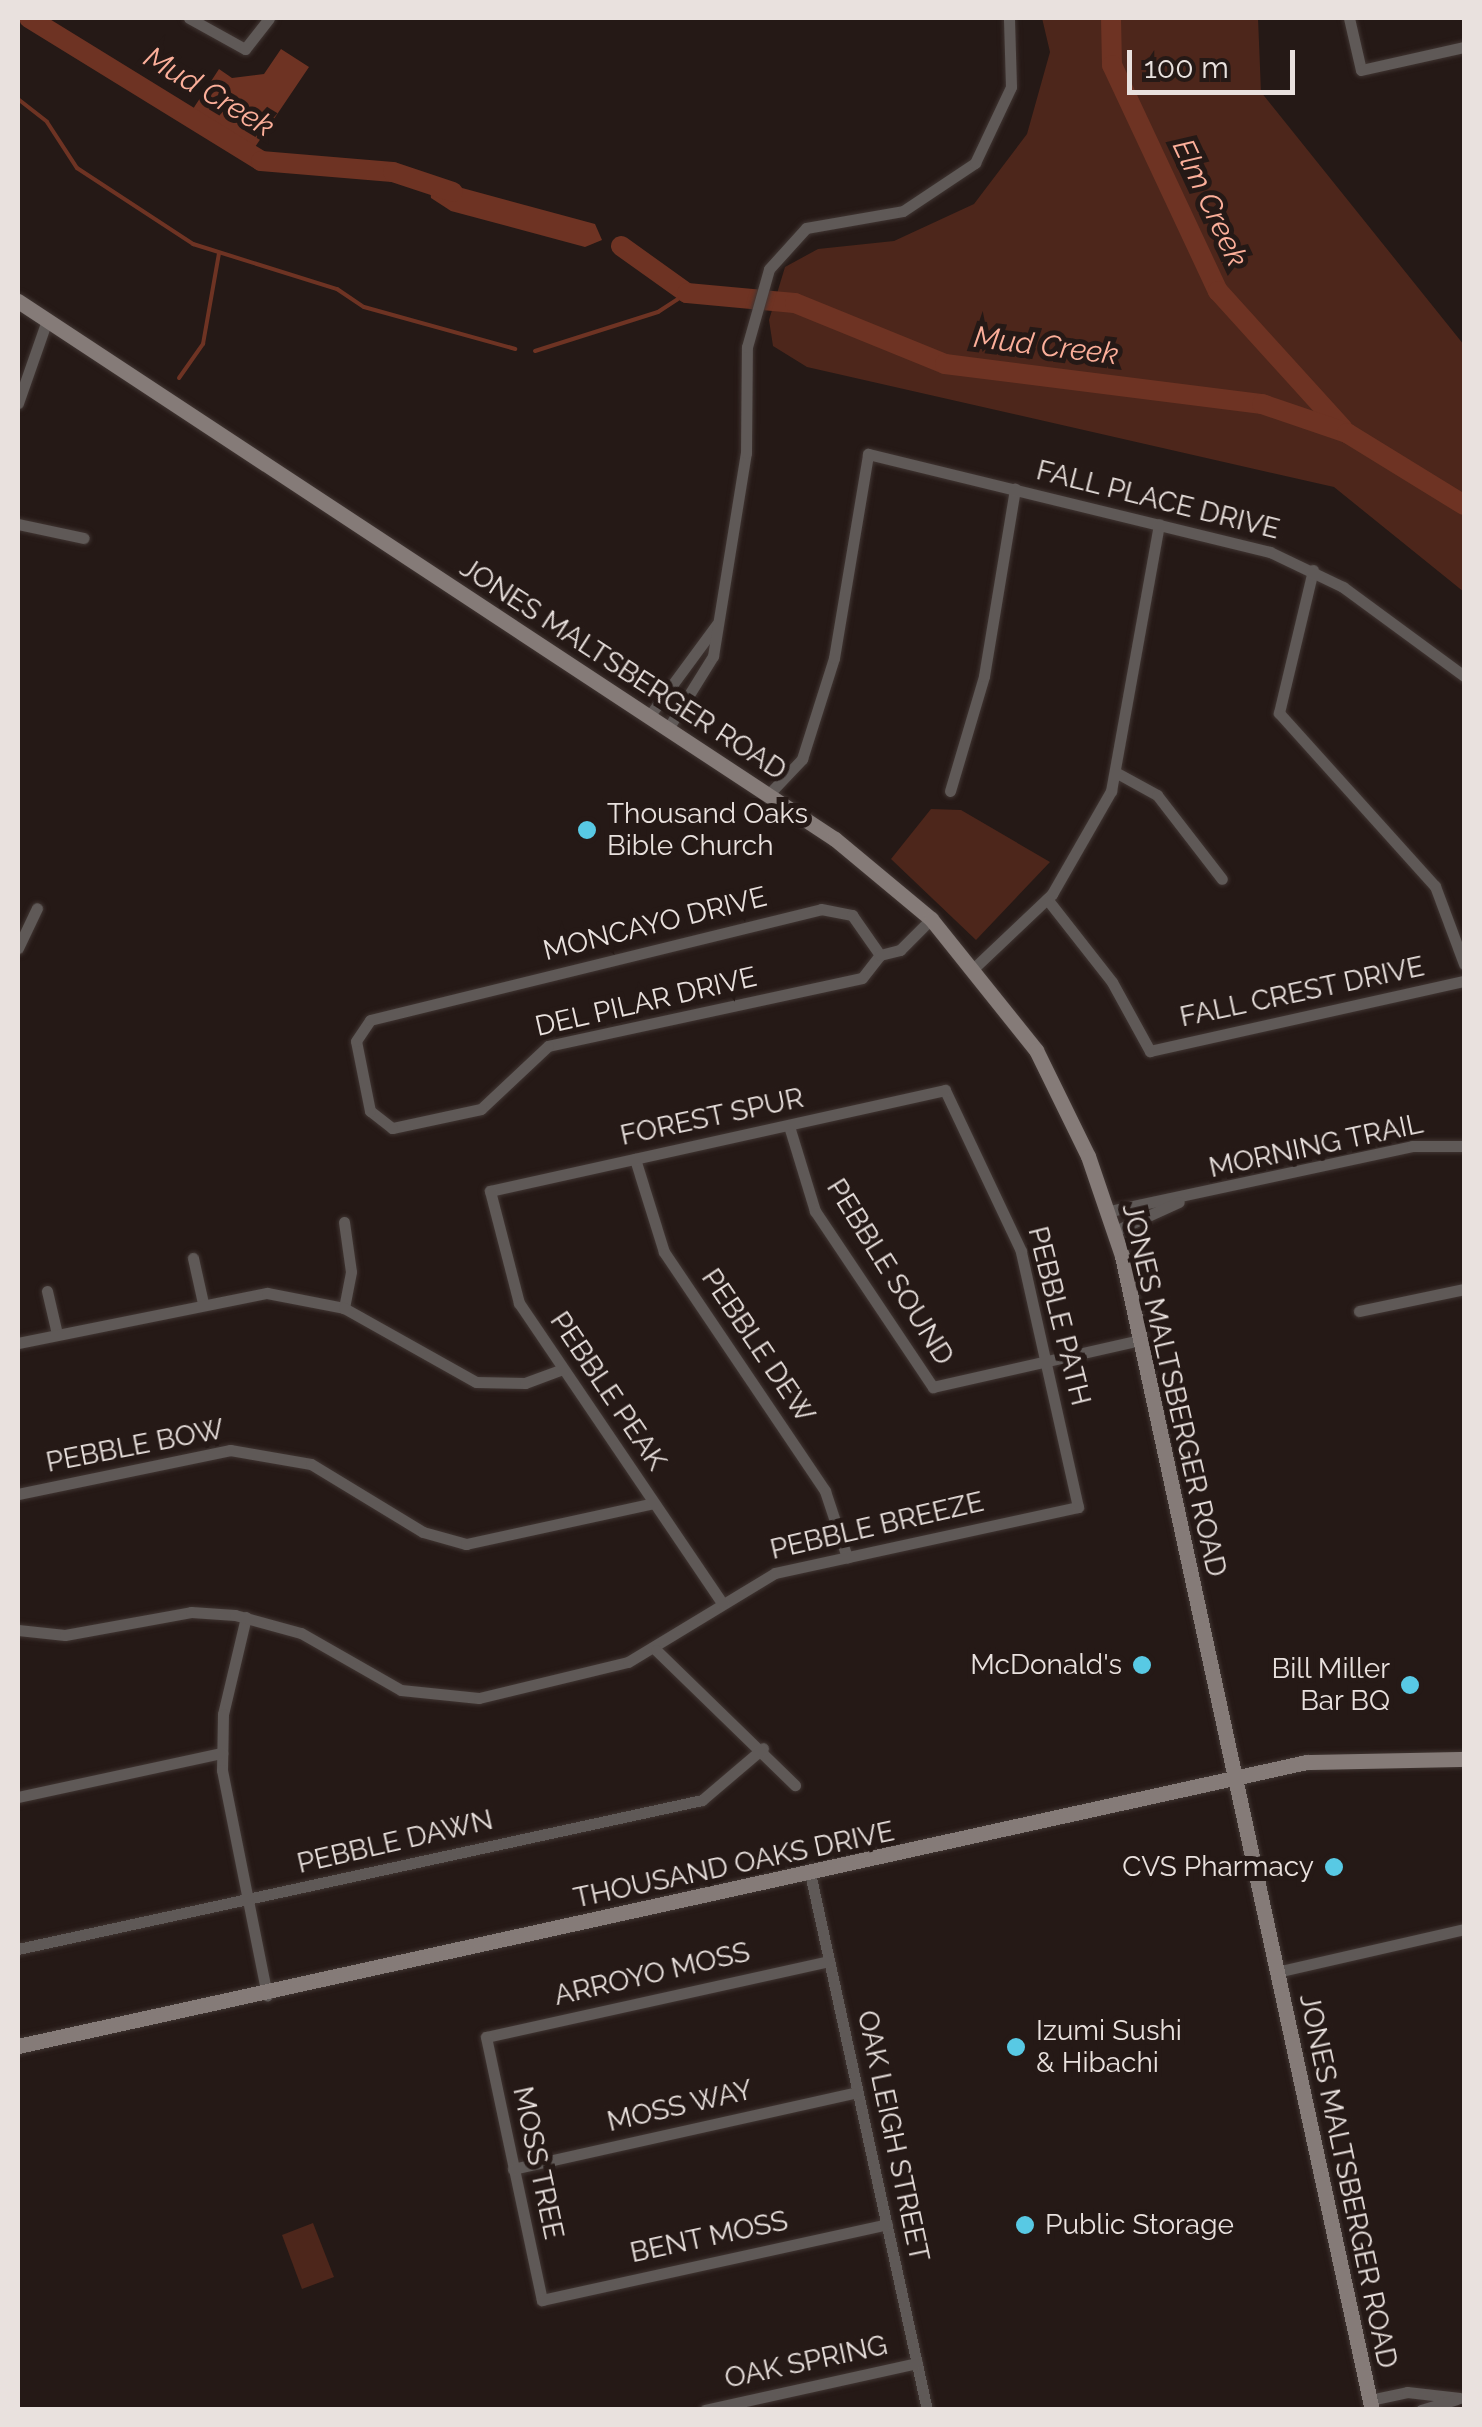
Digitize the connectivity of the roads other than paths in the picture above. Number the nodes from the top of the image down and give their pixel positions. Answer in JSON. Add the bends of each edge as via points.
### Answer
{"nodes":[{"id":1,"x":189,"y":18,"type":"edge"},
{"id":2,"x":269,"y":18,"type":"edge"},
{"id":3,"x":1009,"y":18,"type":"edge"},
{"id":4,"x":1349,"y":18,"type":"edge"},
{"id":5,"x":1464,"y":47,"type":"edge"},
{"id":6,"x":18,"y":301,"type":"edge"},
{"id":7,"x":47,"y":320,"type":"junction"},
{"id":8,"x":18,"y":403,"type":"edge"},
{"id":9,"x":1014,"y":490,"type":"junction"},
{"id":10,"x":18,"y":524,"type":"edge"},
{"id":11,"x":1159,"y":524,"type":"junction"},
{"id":12,"x":84,"y":538,"type":"dead end"},
{"id":13,"x":1313,"y":570,"type":"junction"},
{"id":14,"x":717,"y":624,"type":"junction"},
{"id":15,"x":675,"y":676,"type":"junction"},
{"id":16,"x":1464,"y":676,"type":"edge"},
{"id":17,"x":693,"y":688,"type":"junction"},
{"id":18,"x":650,"y":715,"type":"junction"},
{"id":19,"x":668,"y":727,"type":"junction"},
{"id":20,"x":1117,"y":773,"type":"junction"},
{"id":21,"x":950,"y":791,"type":"dead end"},
{"id":22,"x":768,"y":794,"type":"junction"},
{"id":23,"x":1222,"y":878,"type":"dead end"},
{"id":24,"x":1047,"y":900,"type":"junction"},
{"id":25,"x":37,"y":908,"type":"dead end"},
{"id":26,"x":931,"y":919,"type":"junction"},
{"id":27,"x":18,"y":948,"type":"edge"},
{"id":28,"x":880,"y":955,"type":"junction"},
{"id":29,"x":1464,"y":964,"type":"edge"},
{"id":30,"x":974,"y":968,"type":"junction"},
{"id":31,"x":1464,"y":981,"type":"edge"},
{"id":32,"x":945,"y":1090,"type":"joint"},
{"id":33,"x":378,"y":1124,"type":"joint"},
{"id":34,"x":789,"y":1126,"type":"junction"},
{"id":35,"x":1464,"y":1146,"type":"edge"},
{"id":36,"x":635,"y":1160,"type":"junction"},
{"id":37,"x":490,"y":1191,"type":"joint"},
{"id":38,"x":1179,"y":1202,"type":"junction"},
{"id":39,"x":1110,"y":1211,"type":"junction"},
{"id":40,"x":344,"y":1222,"type":"dead end"},
{"id":41,"x":1115,"y":1231,"type":"junction"},
{"id":42,"x":194,"y":1258,"type":"dead end"},
{"id":43,"x":1464,"y":1289,"type":"edge"},
{"id":44,"x":47,"y":1291,"type":"dead end"},
{"id":45,"x":203,"y":1303,"type":"junction"},
{"id":46,"x":344,"y":1308,"type":"junction"},
{"id":47,"x":1359,"y":1312,"type":"dead end"},
{"id":48,"x":56,"y":1334,"type":"junction"},
{"id":49,"x":1140,"y":1340,"type":"junction"},
{"id":50,"x":18,"y":1343,"type":"edge"},
{"id":51,"x":1046,"y":1361,"type":"junction"},
{"id":52,"x":563,"y":1369,"type":"junction"},
{"id":53,"x":18,"y":1494,"type":"edge"},
{"id":54,"x":654,"y":1502,"type":"junction"},
{"id":55,"x":1078,"y":1507,"type":"joint"},
{"id":56,"x":847,"y":1557,"type":"junction"},
{"id":57,"x":722,"y":1603,"type":"junction"},
{"id":58,"x":246,"y":1617,"type":"junction"},
{"id":59,"x":18,"y":1630,"type":"edge"},
{"id":60,"x":656,"y":1650,"type":"junction"},
{"id":61,"x":763,"y":1748,"type":"junction"},
{"id":62,"x":222,"y":1753,"type":"junction"},
{"id":63,"x":1464,"y":1758,"type":"edge"},
{"id":64,"x":1235,"y":1778,"type":"junction"},
{"id":65,"x":795,"y":1785,"type":"dead end"},
{"id":66,"x":18,"y":1797,"type":"edge"},
{"id":67,"x":810,"y":1872,"type":"junction"},
{"id":68,"x":249,"y":1900,"type":"junction"},
{"id":69,"x":1464,"y":1929,"type":"edge"},
{"id":70,"x":18,"y":1949,"type":"edge"},
{"id":71,"x":829,"y":1961,"type":"junction"},
{"id":72,"x":1277,"y":1972,"type":"junction"},
{"id":73,"x":267,"y":1996,"type":"junction"},
{"id":74,"x":486,"y":2037,"type":"joint"},
{"id":75,"x":18,"y":2046,"type":"edge"},
{"id":76,"x":858,"y":2092,"type":"junction"},
{"id":77,"x":514,"y":2169,"type":"junction"},
{"id":78,"x":887,"y":2224,"type":"junction"},
{"id":79,"x":542,"y":2300,"type":"joint"},
{"id":80,"x":917,"y":2362,"type":"junction"},
{"id":81,"x":1462,"y":2398,"type":"edge"},
{"id":82,"x":1371,"y":2405,"type":"edge"},
{"id":83,"x":705,"y":2410,"type":"edge"},
{"id":84,"x":927,"y":2410,"type":"edge"},
{"id":85,"x":1421,"y":2410,"type":"edge"}],
"edges":[{"from":1,"to":2,"type":"street","via":[[245,50]]},
{"from":3,"to":14,"type":"street","via":[[1011,86],[974,163],[903,212],[806,228],[769,269],[754,324],[746,453]]},
{"from":4,"to":5,"type":"street","via":[[1361,70]]},
{"from":6,"to":7,"type":"main road","name":"JONES MALTSBERGER ROAD"},
{"from":7,"to":8,"type":"street"},
{"from":7,"to":18,"type":"main road","name":"JONES MALTSBERGER ROAD"},
{"from":9,"to":11,"type":"street","name":"FALL PLACE DRIVE"},
{"from":9,"to":21,"type":"street","via":[[984,676]]},
{"from":9,"to":22,"type":"street","name":"FALL PLACE DRIVE","via":[[868,454],[834,658],[802,759]]},
{"from":10,"to":12,"type":"street"},
{"from":11,"to":13,"type":"street","name":"FALL PLACE DRIVE"},
{"from":11,"to":20,"type":"street"},
{"from":13,"to":16,"type":"street","name":"FALL PLACE DRIVE"},
{"from":13,"to":29,"type":"street","via":[[1279,713],[1435,886]]},
{"from":14,"to":15,"type":"street"},
{"from":14,"to":17,"type":"street","via":[[713,656]]},
{"from":15,"to":17,"type":"street"},
{"from":15,"to":18,"type":"street"},
{"from":17,"to":19,"type":"street"},
{"from":18,"to":19,"type":"main road","name":"JONES MALTSBERGER ROAD"},
{"from":19,"to":22,"type":"main road","name":"JONES MALTSBERGER ROAD"},
{"from":20,"to":23,"type":"street","via":[[1158,795]]},
{"from":20,"to":24,"type":"street","via":[[1095,827]]},
{"from":22,"to":26,"type":"main road","name":"JONES MALTSBERGER ROAD"},
{"from":24,"to":30,"type":"street"},
{"from":24,"to":31,"type":"street","name":"FALL CREST DRIVE","via":[[1112,982],[1150,1051]]},
{"from":25,"to":27,"type":"street"},
{"from":26,"to":28,"type":"street","via":[[900,950]]},
{"from":26,"to":30,"type":"main road","name":"JONES MALTSBERGER ROAD"},
{"from":28,"to":33,"type":"street","name":"DEL PILAR DRIVE","via":[[862,978],[548,1046],[481,1109]]},
{"from":28,"to":33,"type":"street","name":"MONCAYO DRIVE","via":[[852,915],[821,909],[572,965],[361,1028],[356,1041]]},
{"from":30,"to":39,"type":"main road","name":"JONES MALTSBERGER ROAD","via":[[1056,1084]]},
{"from":32,"to":34,"type":"street","name":"FOREST SPUR"},
{"from":32,"to":51,"type":"street","name":"PEBBLE PATH","via":[[1003,1202]]},
{"from":34,"to":36,"type":"street","name":"FOREST SPUR"},
{"from":34,"to":51,"type":"street","name":"PEBBLE SOUND","via":[[815,1212],[933,1387]]},
{"from":35,"to":38,"type":"street","name":"MORNING TRAIL","via":[[1412,1146]]},
{"from":36,"to":37,"type":"street","name":"FOREST SPUR"},
{"from":36,"to":56,"type":"street","name":"PEBBLE DEW","via":[[664,1252],[825,1490]]},
{"from":37,"to":52,"type":"street","name":"PEBBLE PEAK","via":[[514,1293]]},
{"from":38,"to":39,"type":"street","name":"MORNING TRAIL"},
{"from":38,"to":41,"type":"street","name":"MORNING TRAIL"},
{"from":39,"to":41,"type":"main road","name":"JONES MALTSBERGER ROAD"},
{"from":40,"to":46,"type":"street","via":[[351,1272]]},
{"from":41,"to":49,"type":"main road","name":"JONES MALTSBERGER ROAD"},
{"from":42,"to":45,"type":"street"},
{"from":43,"to":47,"type":"street"},
{"from":44,"to":48,"type":"street"},
{"from":45,"to":46,"type":"street","via":[[267,1292]]},
{"from":45,"to":48,"type":"street"},
{"from":46,"to":52,"type":"street","via":[[476,1382],[525,1383]]},
{"from":48,"to":50,"type":"street"},
{"from":49,"to":51,"type":"street"},
{"from":49,"to":64,"type":"main road","name":"JONES MALTSBERGER ROAD"},
{"from":51,"to":55,"type":"street","name":"PEBBLE PATH"},
{"from":52,"to":54,"type":"street","name":"PEBBLE PEAK"},
{"from":53,"to":54,"type":"street","name":"PEBBLE BOW","via":[[230,1450],[311,1464],[423,1532],[466,1544]]},
{"from":54,"to":57,"type":"street","name":"PEBBLE PEAK"},
{"from":55,"to":56,"type":"street","name":"PEBBLE BREEZE"},
{"from":56,"to":57,"type":"street","name":"PEBBLE BREEZE","via":[[775,1573]]},
{"from":57,"to":60,"type":"street","name":"PEBBLE BREEZE"},
{"from":58,"to":59,"type":"street","name":"PEBBLE BREEZE","via":[[191,1612],[65,1635]]},
{"from":58,"to":60,"type":"street","name":"PEBBLE BREEZE","via":[[302,1633],[401,1690],[448,1700],[603,1670]]},
{"from":58,"to":62,"type":"street"},
{"from":60,"to":61,"type":"street"},
{"from":61,"to":65,"type":"street"},
{"from":61,"to":68,"type":"street","name":"PEBBLE DAWN","via":[[702,1800]]},
{"from":62,"to":66,"type":"street"},
{"from":62,"to":68,"type":"street"},
{"from":63,"to":64,"type":"main road","name":"THOUSAND OAKS DRIVE","via":[[1350,1757]]},
{"from":64,"to":67,"type":"main road","name":"THOUSAND OAKS DRIVE"},
{"from":64,"to":72,"type":"main road","name":"JONES MALTSBERGER ROAD"},
{"from":67,"to":71,"type":"street","name":"OAK LEIGH STREET"},
{"from":67,"to":73,"type":"main road","name":"THOUSAND OAKS DRIVE"},
{"from":68,"to":70,"type":"street","name":"PEBBLE DAWN"},
{"from":68,"to":73,"type":"street"},
{"from":69,"to":72,"type":"street"},
{"from":71,"to":74,"type":"street","name":"ARROYO MOSS"},
{"from":71,"to":76,"type":"street","name":"OAK LEIGH STREET"},
{"from":72,"to":82,"type":"main road","name":"JONES MALTSBERGER ROAD"},
{"from":73,"to":75,"type":"main road","name":"THOUSAND OAKS DRIVE"},
{"from":74,"to":77,"type":"street","name":"MOSS TREE"},
{"from":76,"to":77,"type":"street","name":"MOSS WAY"},
{"from":76,"to":78,"type":"street","name":"OAK LEIGH STREET"},
{"from":77,"to":79,"type":"street","name":"MOSS TREE"},
{"from":78,"to":79,"type":"street","name":"BENT MOSS"},
{"from":78,"to":80,"type":"street","name":"OAK LEIGH STREET"},
{"from":80,"to":83,"type":"street","name":"OAK SPRING"},
{"from":80,"to":84,"type":"street","name":"OAK LEIGH STREET"},
{"from":81,"to":82,"type":"street","via":[[1407,2392]]},
{"from":81,"to":85,"type":"street"}]}
